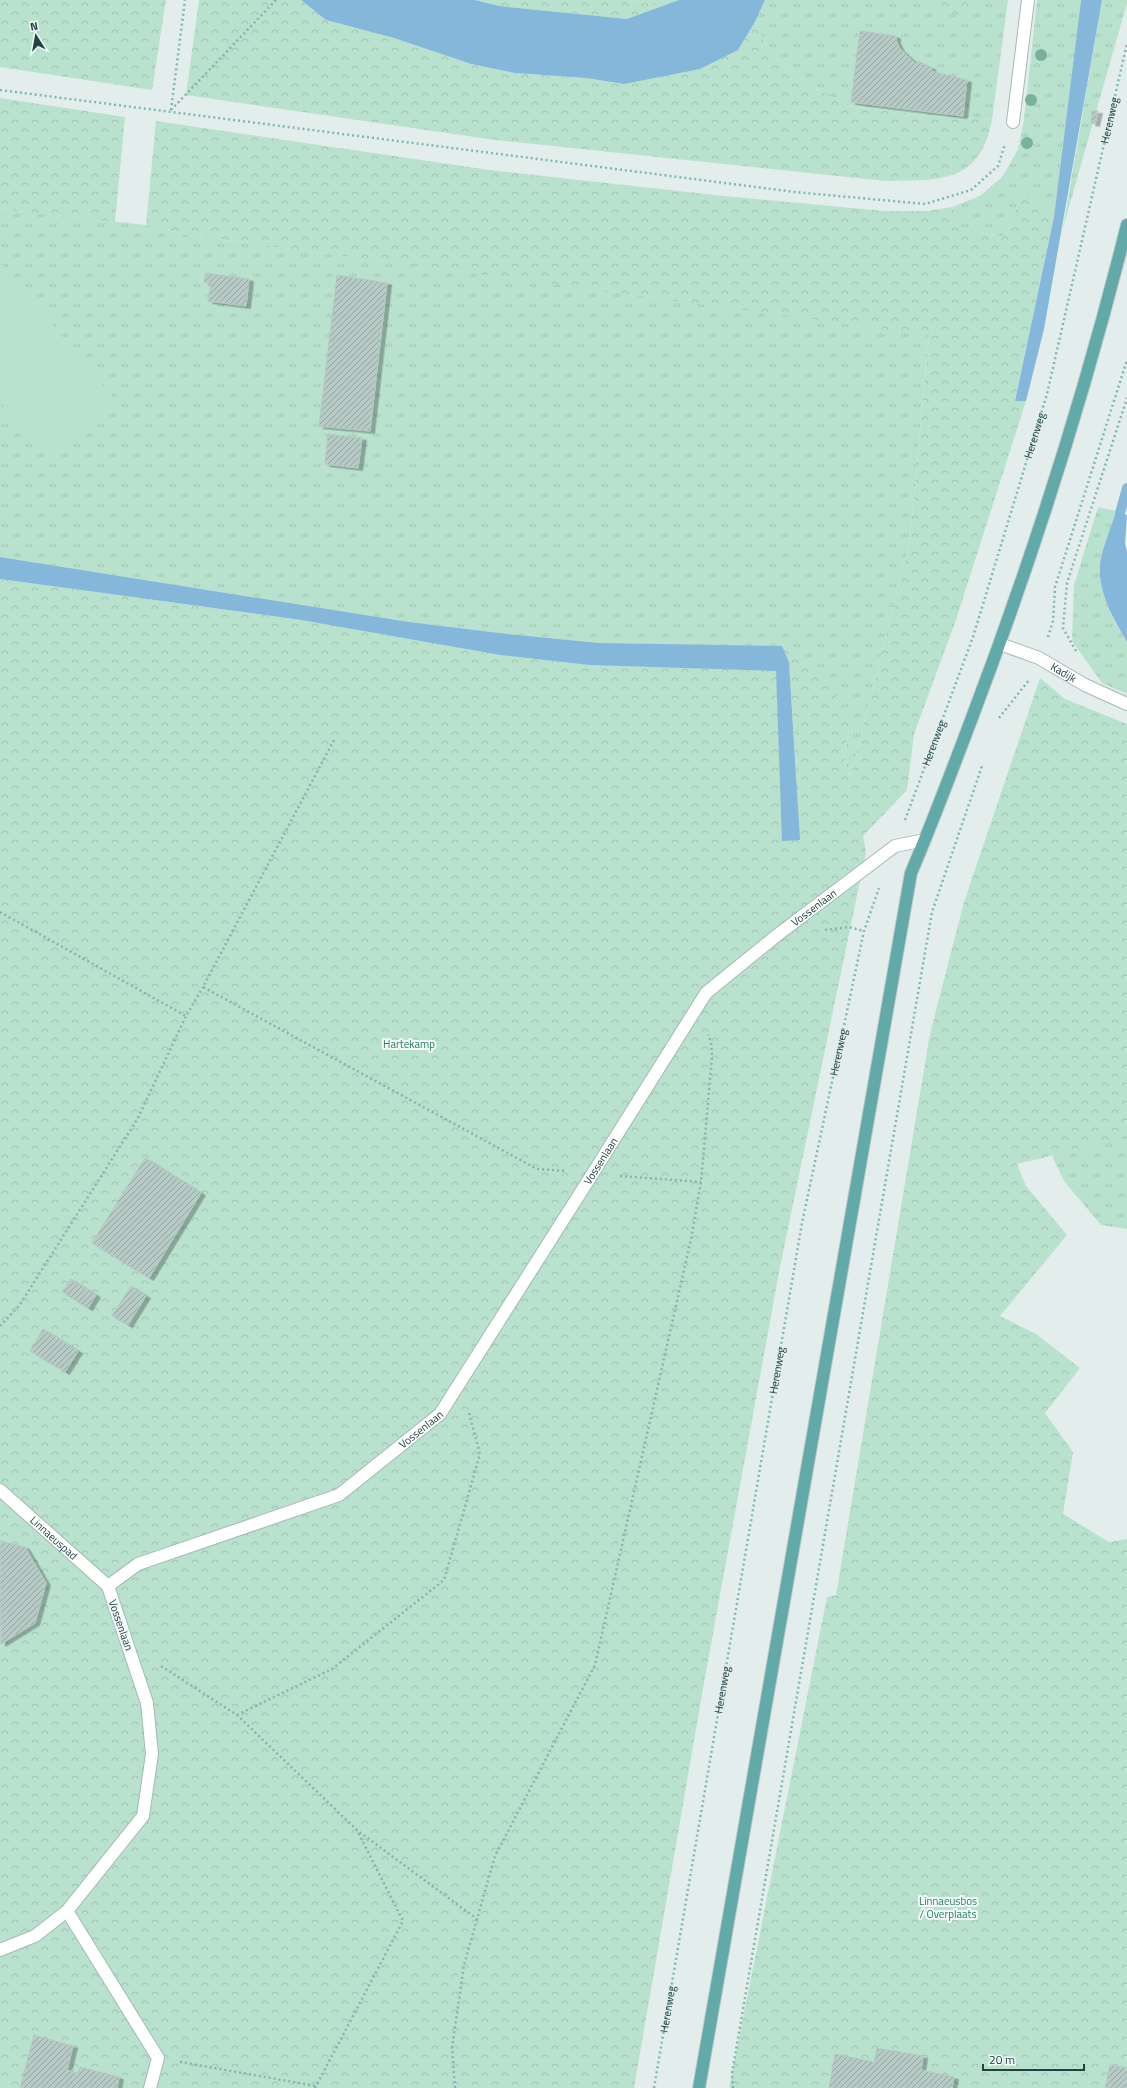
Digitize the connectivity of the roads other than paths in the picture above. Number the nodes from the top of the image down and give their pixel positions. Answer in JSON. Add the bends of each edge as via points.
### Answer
{"nodes":[{"id":1,"x":1028,"y":0,"type":"edge"},
{"id":2,"x":1013,"y":122,"type":"road end"},
{"id":3,"x":1127,"y":225,"type":"edge"},
{"id":4,"x":1000,"y":644,"type":"junction"},
{"id":5,"x":1127,"y":704,"type":"edge"},
{"id":6,"x":925,"y":840,"type":"junction"},
{"id":7,"x":0,"y":1490,"type":"edge"},
{"id":8,"x":108,"y":1586,"type":"junction"},
{"id":9,"x":66,"y":1911,"type":"junction"},
{"id":10,"x":0,"y":1950,"type":"edge"},
{"id":11,"x":150,"y":2088,"type":"edge"},
{"id":12,"x":699,"y":2088,"type":"edge"}],
"edges":[{"from":1,"to":2,"type":"street"},
{"from":3,"to":4,"type":"main road","via":[[1102,325],[1044,513]]},
{"from":4,"to":5,"type":"street","name":"Kadijk","via":[[1040,658],[1085,685]]},
{"from":4,"to":6,"type":"main road"},
{"from":6,"to":8,"type":"street","name":"Vossenlaan","via":[[895,846],[776,936],[706,993],[440,1414],[339,1495],[138,1564]]},
{"from":6,"to":12,"type":"main road","via":[[910,873]]},
{"from":7,"to":8,"type":"street","name":"Linnaeuspad"},
{"from":8,"to":9,"type":"street","name":"Vossenlaan","via":[[147,1703],[152,1754],[143,1816]]},
{"from":9,"to":10,"type":"street","name":"Vossenlaan","via":[[35,1936]]},
{"from":9,"to":11,"type":"street","via":[[158,2058]]}]}
